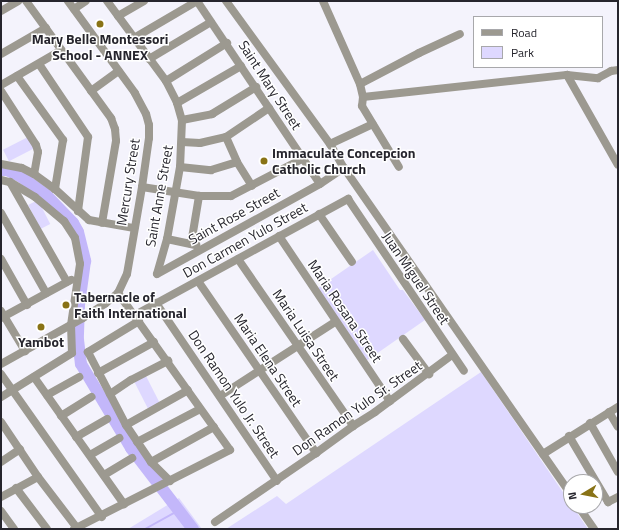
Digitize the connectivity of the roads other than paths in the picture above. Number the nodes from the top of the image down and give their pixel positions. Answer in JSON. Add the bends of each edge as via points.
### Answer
{"nodes":[{"id":1,"x":18,"y":1,"type":"edge"},
{"id":2,"x":26,"y":1,"type":"edge"},
{"id":3,"x":68,"y":1,"type":"edge"},
{"id":4,"x":86,"y":1,"type":"edge"},
{"id":5,"x":107,"y":1,"type":"edge"},
{"id":6,"x":144,"y":1,"type":"edge"},
{"id":7,"x":197,"y":1,"type":"edge"},
{"id":8,"x":226,"y":1,"type":"edge"},
{"id":9,"x":323,"y":1,"type":"edge"},
{"id":10,"x":74,"y":9,"type":"junction"},
{"id":11,"x":1,"y":11,"type":"edge"},
{"id":12,"x":118,"y":16,"type":"junction"},
{"id":13,"x":211,"y":22,"type":"junction"},
{"id":14,"x":46,"y":28,"type":"junction"},
{"id":15,"x":460,"y":34,"type":"dead end"},
{"id":16,"x":134,"y":38,"type":"junction"},
{"id":17,"x":227,"y":43,"type":"junction"},
{"id":18,"x":60,"y":51,"type":"junction"},
{"id":19,"x":1,"y":54,"type":"edge"},
{"id":20,"x":150,"y":59,"type":"junction"},
{"id":21,"x":39,"y":64,"type":"junction"},
{"id":22,"x":242,"y":66,"type":"junction"},
{"id":23,"x":618,"y":70,"type":"edge"},
{"id":24,"x":119,"y":71,"type":"junction"},
{"id":25,"x":567,"y":75,"type":"junction"},
{"id":26,"x":18,"y":76,"type":"junction"},
{"id":27,"x":166,"y":81,"type":"junction"},
{"id":28,"x":360,"y":84,"type":"junction"},
{"id":29,"x":1,"y":85,"type":"edge"},
{"id":30,"x":256,"y":87,"type":"junction"},
{"id":31,"x":1,"y":91,"type":"edge"},
{"id":32,"x":91,"y":91,"type":"junction"},
{"id":33,"x":363,"y":97,"type":"junction"},
{"id":34,"x":177,"y":103,"type":"junction"},
{"id":35,"x":268,"y":108,"type":"junction"},
{"id":36,"x":182,"y":120,"type":"junction"},
{"id":37,"x":373,"y":124,"type":"junction"},
{"id":38,"x":226,"y":137,"type":"junction"},
{"id":39,"x":182,"y":142,"type":"junction"},
{"id":40,"x":330,"y":144,"type":"junction"},
{"id":41,"x":302,"y":159,"type":"junction"},
{"id":42,"x":237,"y":162,"type":"junction"},
{"id":43,"x":2,"y":163,"type":"edge"},
{"id":44,"x":618,"y":165,"type":"edge"},
{"id":45,"x":180,"y":167,"type":"junction"},
{"id":46,"x":399,"y":167,"type":"dead end"},
{"id":47,"x":344,"y":168,"type":"junction"},
{"id":48,"x":34,"y":174,"type":"junction"},
{"id":49,"x":1,"y":180,"type":"edge"},
{"id":50,"x":10,"y":182,"type":"junction"},
{"id":51,"x":320,"y":184,"type":"junction"},
{"id":52,"x":252,"y":186,"type":"junction"},
{"id":53,"x":142,"y":187,"type":"junction"},
{"id":54,"x":55,"y":189,"type":"junction"},
{"id":55,"x":175,"y":193,"type":"junction"},
{"id":56,"x":199,"y":196,"type":"junction"},
{"id":57,"x":348,"y":199,"type":"joint"},
{"id":58,"x":78,"y":211,"type":"junction"},
{"id":59,"x":1,"y":213,"type":"edge"},
{"id":60,"x":319,"y":214,"type":"junction"},
{"id":61,"x":102,"y":223,"type":"junction"},
{"id":62,"x":134,"y":228,"type":"junction"},
{"id":63,"x":279,"y":236,"type":"junction"},
{"id":64,"x":167,"y":239,"type":"junction"},
{"id":65,"x":191,"y":244,"type":"junction"},
{"id":66,"x":206,"y":248,"type":"junction"},
{"id":67,"x":1,"y":259,"type":"edge"},
{"id":68,"x":238,"y":259,"type":"junction"},
{"id":69,"x":352,"y":262,"type":"dead end"},
{"id":70,"x":157,"y":274,"type":"joint"},
{"id":71,"x":78,"y":277,"type":"junction"},
{"id":72,"x":198,"y":281,"type":"junction"},
{"id":73,"x":67,"y":282,"type":"junction"},
{"id":74,"x":46,"y":293,"type":"junction"},
{"id":75,"x":118,"y":293,"type":"junction"},
{"id":76,"x":156,"y":303,"type":"junction"},
{"id":77,"x":27,"y":305,"type":"junction"},
{"id":78,"x":2,"y":315,"type":"edge"},
{"id":79,"x":137,"y":318,"type":"junction"},
{"id":80,"x":77,"y":322,"type":"junction"},
{"id":81,"x":335,"y":322,"type":"junction"},
{"id":82,"x":403,"y":339,"type":"dead end"},
{"id":83,"x":154,"y":342,"type":"junction"},
{"id":84,"x":298,"y":346,"type":"junction"},
{"id":85,"x":24,"y":351,"type":"junction"},
{"id":86,"x":452,"y":355,"type":"junction"},
{"id":87,"x":168,"y":361,"type":"junction"},
{"id":88,"x":1,"y":364,"type":"edge"},
{"id":89,"x":464,"y":371,"type":"dead end"},
{"id":90,"x":259,"y":372,"type":"junction"},
{"id":91,"x":98,"y":373,"type":"junction"},
{"id":92,"x":1,"y":374,"type":"edge"},
{"id":93,"x":429,"y":374,"type":"junction"},
{"id":94,"x":34,"y":377,"type":"junction"},
{"id":95,"x":79,"y":377,"type":"dead end"},
{"id":96,"x":188,"y":390,"type":"junction"},
{"id":97,"x":12,"y":392,"type":"junction"},
{"id":98,"x":110,"y":394,"type":"junction"},
{"id":99,"x":47,"y":395,"type":"junction"},
{"id":100,"x":220,"y":396,"type":"junction"},
{"id":101,"x":1,"y":397,"type":"edge"},
{"id":102,"x":92,"y":397,"type":"dead end"},
{"id":103,"x":390,"y":401,"type":"junction"},
{"id":104,"x":618,"y":407,"type":"edge"},
{"id":105,"x":200,"y":409,"type":"junction"},
{"id":106,"x":609,"y":412,"type":"junction"},
{"id":107,"x":61,"y":416,"type":"junction"},
{"id":108,"x":107,"y":419,"type":"dead end"},
{"id":109,"x":1,"y":422,"type":"edge"},
{"id":110,"x":590,"y":423,"type":"junction"},
{"id":111,"x":126,"y":425,"type":"junction"},
{"id":112,"x":353,"y":426,"type":"junction"},
{"id":113,"x":214,"y":427,"type":"junction"},
{"id":114,"x":618,"y":427,"type":"edge"},
{"id":115,"x":569,"y":436,"type":"junction"},
{"id":116,"x":76,"y":437,"type":"junction"},
{"id":117,"x":119,"y":438,"type":"dead end"},
{"id":118,"x":137,"y":442,"type":"junction"},
{"id":119,"x":20,"y":449,"type":"junction"},
{"id":120,"x":316,"y":453,"type":"junction"},
{"id":121,"x":543,"y":454,"type":"junction"},
{"id":122,"x":90,"y":455,"type":"junction"},
{"id":123,"x":132,"y":458,"type":"dead end"},
{"id":124,"x":1,"y":462,"type":"edge"},
{"id":125,"x":151,"y":462,"type":"junction"},
{"id":126,"x":618,"y":472,"type":"edge"},
{"id":127,"x":104,"y":475,"type":"junction"},
{"id":128,"x":38,"y":477,"type":"junction"},
{"id":129,"x":277,"y":481,"type":"junction"},
{"id":130,"x":168,"y":482,"type":"junction"},
{"id":131,"x":563,"y":483,"type":"edge"},
{"id":132,"x":16,"y":488,"type":"junction"},
{"id":133,"x":1,"y":497,"type":"edge"},
{"id":134,"x":618,"y":497,"type":"edge"},
{"id":135,"x":124,"y":504,"type":"junction"},
{"id":136,"x":1,"y":511,"type":"edge"},
{"id":137,"x":584,"y":514,"type":"edge"},
{"id":138,"x":102,"y":517,"type":"junction"},
{"id":139,"x":215,"y":522,"type":"dead end"},
{"id":140,"x":76,"y":528,"type":"edge"},
{"id":141,"x":14,"y":529,"type":"edge"},
{"id":142,"x":47,"y":529,"type":"edge"},
{"id":143,"x":594,"y":529,"type":"edge"}],
"edges":[{"from":1,"to":11,"type":"street"},
{"from":2,"to":14,"type":"street"},
{"from":3,"to":10,"type":"street","name":"Mercury Street"},
{"from":4,"to":10,"type":"street"},
{"from":5,"to":12,"type":"street","name":"Saint Anne Street"},
{"from":6,"to":12,"type":"street"},
{"from":7,"to":13,"type":"street","name":"Saint Mary Street"},
{"from":7,"to":16,"type":"street"},
{"from":8,"to":40,"type":"street"},
{"from":9,"to":28,"type":"street"},
{"from":10,"to":24,"type":"street","name":"Mercury Street"},
{"from":12,"to":16,"type":"street","name":"Saint Anne Street"},
{"from":13,"to":17,"type":"street","name":"Saint Mary Street"},
{"from":13,"to":20,"type":"street"},
{"from":14,"to":18,"type":"street"},
{"from":14,"to":19,"type":"street"},
{"from":15,"to":28,"type":"street"},
{"from":16,"to":20,"type":"street","name":"Saint Anne Street"},
{"from":17,"to":22,"type":"street","name":"Saint Mary Street"},
{"from":17,"to":27,"type":"street"},
{"from":18,"to":21,"type":"street"},
{"from":18,"to":32,"type":"street"},
{"from":20,"to":27,"type":"street","name":"Saint Anne Street"},
{"from":21,"to":26,"type":"street"},
{"from":21,"to":58,"type":"street","via":[[88,137]]},
{"from":22,"to":30,"type":"street","name":"Saint Mary Street"},
{"from":22,"to":34,"type":"street"},
{"from":23,"to":25,"type":"street","via":[[611,70],[598,78]]},
{"from":24,"to":32,"type":"street"},
{"from":24,"to":53,"type":"street","name":"Mercury Street","via":[[135,93],[149,125]]},
{"from":25,"to":33,"type":"street"},
{"from":25,"to":44,"type":"street"},
{"from":26,"to":29,"type":"street"},
{"from":26,"to":54,"type":"street","via":[[63,140]]},
{"from":27,"to":34,"type":"street","name":"Saint Anne Street"},
{"from":28,"to":33,"type":"street"},
{"from":30,"to":35,"type":"street","name":"Saint Mary Street"},
{"from":30,"to":36,"type":"street","via":[[212,114]]},
{"from":31,"to":48,"type":"street","via":[[36,145],[38,152]]},
{"from":32,"to":61,"type":"street","via":[[111,118],[115,129],[116,141]]},
{"from":33,"to":37,"type":"street","via":[[362,106]]},
{"from":34,"to":36,"type":"street","name":"Saint Anne Street"},
{"from":35,"to":38,"type":"street"},
{"from":35,"to":41,"type":"street","name":"Saint Mary Street"},
{"from":36,"to":39,"type":"street","name":"Saint Anne Street"},
{"from":37,"to":40,"type":"street"},
{"from":37,"to":46,"type":"street"},
{"from":38,"to":39,"type":"street","via":[[200,143]]},
{"from":38,"to":42,"type":"street"},
{"from":39,"to":45,"type":"street","name":"Saint Anne Street"},
{"from":40,"to":47,"type":"street"},
{"from":41,"to":51,"type":"street","name":"Saint Mary Street"},
{"from":41,"to":52,"type":"street"},
{"from":42,"to":45,"type":"street","via":[[212,170]]},
{"from":42,"to":52,"type":"street"},
{"from":43,"to":48,"type":"street"},
{"from":45,"to":55,"type":"street","name":"Saint Anne Street"},
{"from":47,"to":51,"type":"street","name":"Saint Rose Street"},
{"from":47,"to":121,"type":"street"},
{"from":48,"to":54,"type":"street"},
{"from":49,"to":50,"type":"street"},
{"from":50,"to":71,"type":"street","via":[[54,211],[68,226],[75,238],[78,251]]},
{"from":50,"to":73,"type":"street"},
{"from":51,"to":66,"type":"street","name":"Saint Rose Street"},
{"from":52,"to":56,"type":"street","via":[[231,196]]},
{"from":53,"to":55,"type":"street"},
{"from":53,"to":62,"type":"street","name":"Mercury Street"},
{"from":54,"to":58,"type":"street"},
{"from":55,"to":56,"type":"street"},
{"from":55,"to":64,"type":"street","name":"Saint Anne Street"},
{"from":56,"to":65,"type":"street"},
{"from":57,"to":60,"type":"street","name":"Don Carmen Yulo Street"},
{"from":57,"to":86,"type":"street","name":"Juan Miguel Street"},
{"from":58,"to":61,"type":"street","via":[[90,220]]},
{"from":59,"to":74,"type":"street"},
{"from":60,"to":63,"type":"street","name":"Don Carmen Yulo Street"},
{"from":60,"to":69,"type":"street"},
{"from":61,"to":62,"type":"street"},
{"from":62,"to":75,"type":"street","name":"Mercury Street","via":[[127,274]]},
{"from":63,"to":68,"type":"street","name":"Don Carmen Yulo Street"},
{"from":63,"to":81,"type":"street","name":"Maria Rosana Street"},
{"from":64,"to":65,"type":"street"},
{"from":64,"to":70,"type":"street","name":"Saint Anne Street"},
{"from":65,"to":66,"type":"street"},
{"from":66,"to":70,"type":"street","name":"Saint Rose Street"},
{"from":67,"to":77,"type":"street"},
{"from":68,"to":72,"type":"street","name":"Don Carmen Yulo Street"},
{"from":68,"to":84,"type":"street","name":"Maria Luisa Street"},
{"from":71,"to":73,"type":"street"},
{"from":71,"to":80,"type":"street"},
{"from":72,"to":76,"type":"street","name":"Don Carmen Yulo Street"},
{"from":72,"to":90,"type":"street","name":"Maria Elena Street"},
{"from":73,"to":74,"type":"street"},
{"from":74,"to":77,"type":"street"},
{"from":75,"to":79,"type":"street"},
{"from":75,"to":80,"type":"street"},
{"from":76,"to":79,"type":"street","name":"Don Carmen Yulo Street"},
{"from":76,"to":100,"type":"street","name":"Don Ramon Yulo Jr. Street"},
{"from":77,"to":78,"type":"street"},
{"from":78,"to":85,"type":"street"},
{"from":79,"to":83,"type":"street"},
{"from":79,"to":91,"type":"street","name":"Don Carmen Yulo Street","via":[[88,352]]},
{"from":80,"to":85,"type":"street"},
{"from":80,"to":94,"type":"street","via":[[72,353]]},
{"from":81,"to":84,"type":"street"},
{"from":81,"to":103,"type":"street","name":"Maria Rosana Street"},
{"from":82,"to":93,"type":"street"},
{"from":83,"to":87,"type":"street"},
{"from":83,"to":91,"type":"street"},
{"from":84,"to":90,"type":"street"},
{"from":84,"to":112,"type":"street","name":"Maria Luisa Street"},
{"from":85,"to":88,"type":"street"},
{"from":86,"to":89,"type":"street","name":"Juan Miguel Street"},
{"from":86,"to":93,"type":"street","name":"Don Ramon Yulo Sr. Street"},
{"from":87,"to":96,"type":"street"},
{"from":87,"to":98,"type":"street"},
{"from":90,"to":100,"type":"street"},
{"from":90,"to":120,"type":"street","name":"Maria Elena Street"},
{"from":91,"to":98,"type":"street"},
{"from":92,"to":97,"type":"street"},
{"from":93,"to":103,"type":"street","name":"Don Ramon Yulo Sr. Street"},
{"from":94,"to":97,"type":"street"},
{"from":94,"to":99,"type":"street"},
{"from":95,"to":99,"type":"street"},
{"from":96,"to":105,"type":"street"},
{"from":96,"to":111,"type":"street"},
{"from":97,"to":101,"type":"street"},
{"from":97,"to":138,"type":"street"},
{"from":98,"to":111,"type":"street"},
{"from":99,"to":107,"type":"street"},
{"from":100,"to":129,"type":"street","name":"Don Ramon Yulo Jr. Street"},
{"from":102,"to":107,"type":"street"},
{"from":103,"to":112,"type":"street","name":"Don Ramon Yulo Sr. Street"},
{"from":104,"to":106,"type":"street"},
{"from":105,"to":113,"type":"street"},
{"from":105,"to":118,"type":"street"},
{"from":106,"to":110,"type":"street"},
{"from":106,"to":114,"type":"street"},
{"from":107,"to":116,"type":"street"},
{"from":108,"to":116,"type":"street"},
{"from":109,"to":119,"type":"street"},
{"from":110,"to":115,"type":"street"},
{"from":110,"to":126,"type":"street"},
{"from":111,"to":118,"type":"street"},
{"from":112,"to":120,"type":"street","name":"Don Ramon Yulo Sr. Street"},
{"from":113,"to":125,"type":"street"},
{"from":113,"to":130,"type":"street","via":[[230,450]]},
{"from":115,"to":121,"type":"street"},
{"from":115,"to":134,"type":"street","via":[[608,502]]},
{"from":116,"to":122,"type":"street"},
{"from":117,"to":122,"type":"street"},
{"from":118,"to":125,"type":"street"},
{"from":119,"to":124,"type":"street"},
{"from":119,"to":128,"type":"street"},
{"from":120,"to":129,"type":"street","name":"Don Ramon Yulo Sr. Street"},
{"from":121,"to":131,"type":"street"},
{"from":122,"to":127,"type":"street"},
{"from":123,"to":127,"type":"street"},
{"from":125,"to":130,"type":"street"},
{"from":127,"to":135,"type":"street"},
{"from":128,"to":132,"type":"street"},
{"from":128,"to":140,"type":"street"},
{"from":129,"to":139,"type":"street","name":"Don Ramon Yulo Sr. Street"},
{"from":130,"to":135,"type":"street"},
{"from":132,"to":133,"type":"street"},
{"from":132,"to":142,"type":"street"},
{"from":135,"to":138,"type":"street"},
{"from":136,"to":141,"type":"street"},
{"from":137,"to":143,"type":"street"},
{"from":138,"to":140,"type":"street"}]}
